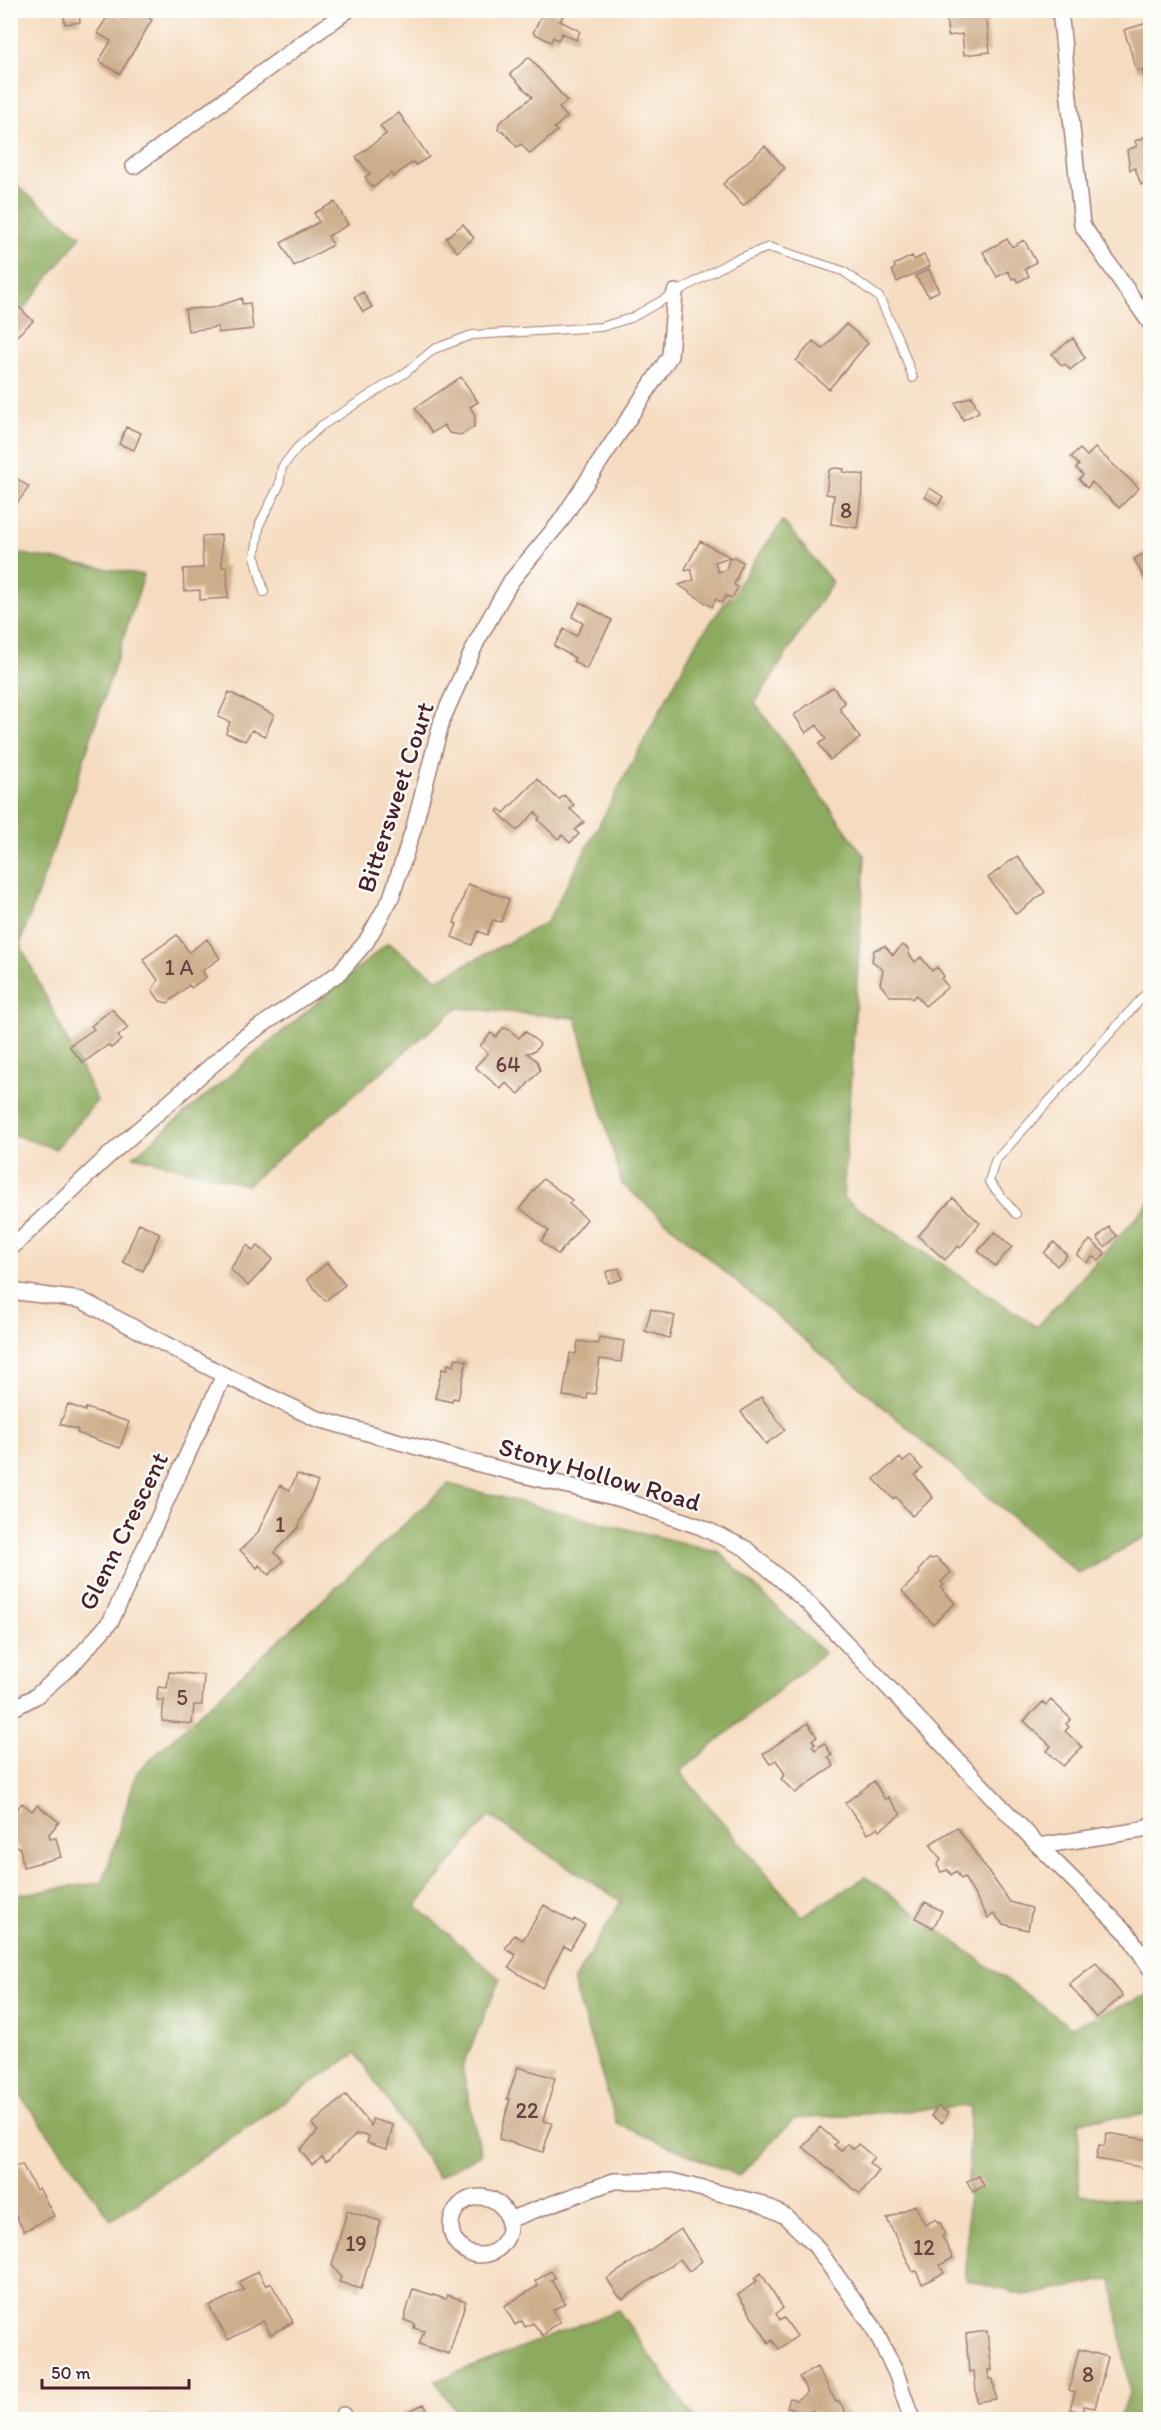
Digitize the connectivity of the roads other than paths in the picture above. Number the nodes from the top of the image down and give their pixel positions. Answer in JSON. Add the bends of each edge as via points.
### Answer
{"nodes":[{"id":1,"x":348,"y":10,"type":"edge"},
{"id":2,"x":1060,"y":10,"type":"edge"},
{"id":3,"x":134,"y":166,"type":"dead end"},
{"id":4,"x":675,"y":292,"type":"junction"},
{"id":5,"x":1150,"y":323,"type":"edge"},
{"id":6,"x":912,"y":378,"type":"dead end"},
{"id":7,"x":264,"y":592,"type":"dead end"},
{"id":8,"x":1150,"y":989,"type":"edge"},
{"id":9,"x":1016,"y":1214,"type":"dead end"},
{"id":10,"x":10,"y":1249,"type":"edge"},
{"id":11,"x":10,"y":1291,"type":"edge"},
{"id":12,"x":224,"y":1375,"type":"junction"},
{"id":13,"x":10,"y":1710,"type":"edge"},
{"id":14,"x":1150,"y":1825,"type":"edge"},
{"id":15,"x":1039,"y":1846,"type":"junction"},
{"id":16,"x":1150,"y":1968,"type":"edge"},
{"id":17,"x":508,"y":2220,"type":"dead end"},
{"id":18,"x":912,"y":2420,"type":"edge"}],
"edges":[{"from":1,"to":3,"type":"street"},
{"from":2,"to":5,"type":"street","via":[[1082,225]]},
{"from":4,"to":6,"type":"lane","via":[[732,261],[769,247],[812,259],[843,271],[879,297]]},
{"from":4,"to":7,"type":"lane","via":[[631,318],[601,327],[502,331],[472,335],[444,345],[321,426],[282,467],[279,486],[260,523],[255,556]]},
{"from":4,"to":10,"type":"street","name":"Bittersweet Court","via":[[670,356],[560,522],[511,581],[477,641],[442,720],[391,898],[366,942],[339,972],[243,1038],[106,1158]]},
{"from":8,"to":9,"type":"lane","via":[[995,1161],[989,1182]]},
{"from":11,"to":12,"type":"street","name":"Stony Hollow Road","via":[[81,1300]]},
{"from":12,"to":13,"type":"street","name":"Glenn Crescent","via":[[111,1621],[72,1665],[36,1696]]},
{"from":12,"to":15,"type":"street","name":"Stony Hollow Road","via":[[315,1418],[621,1499],[701,1527],[745,1548],[808,1603]]},
{"from":14,"to":15,"type":"street","via":[[1142,1830]]},
{"from":15,"to":16,"type":"street","name":"Stony Hollow Road","via":[[1128,1934]]},
{"from":17,"to":18,"type":"street","via":[[614,2181],[671,2181],[777,2211],[814,2244],[872,2325],[896,2373]]}]}
